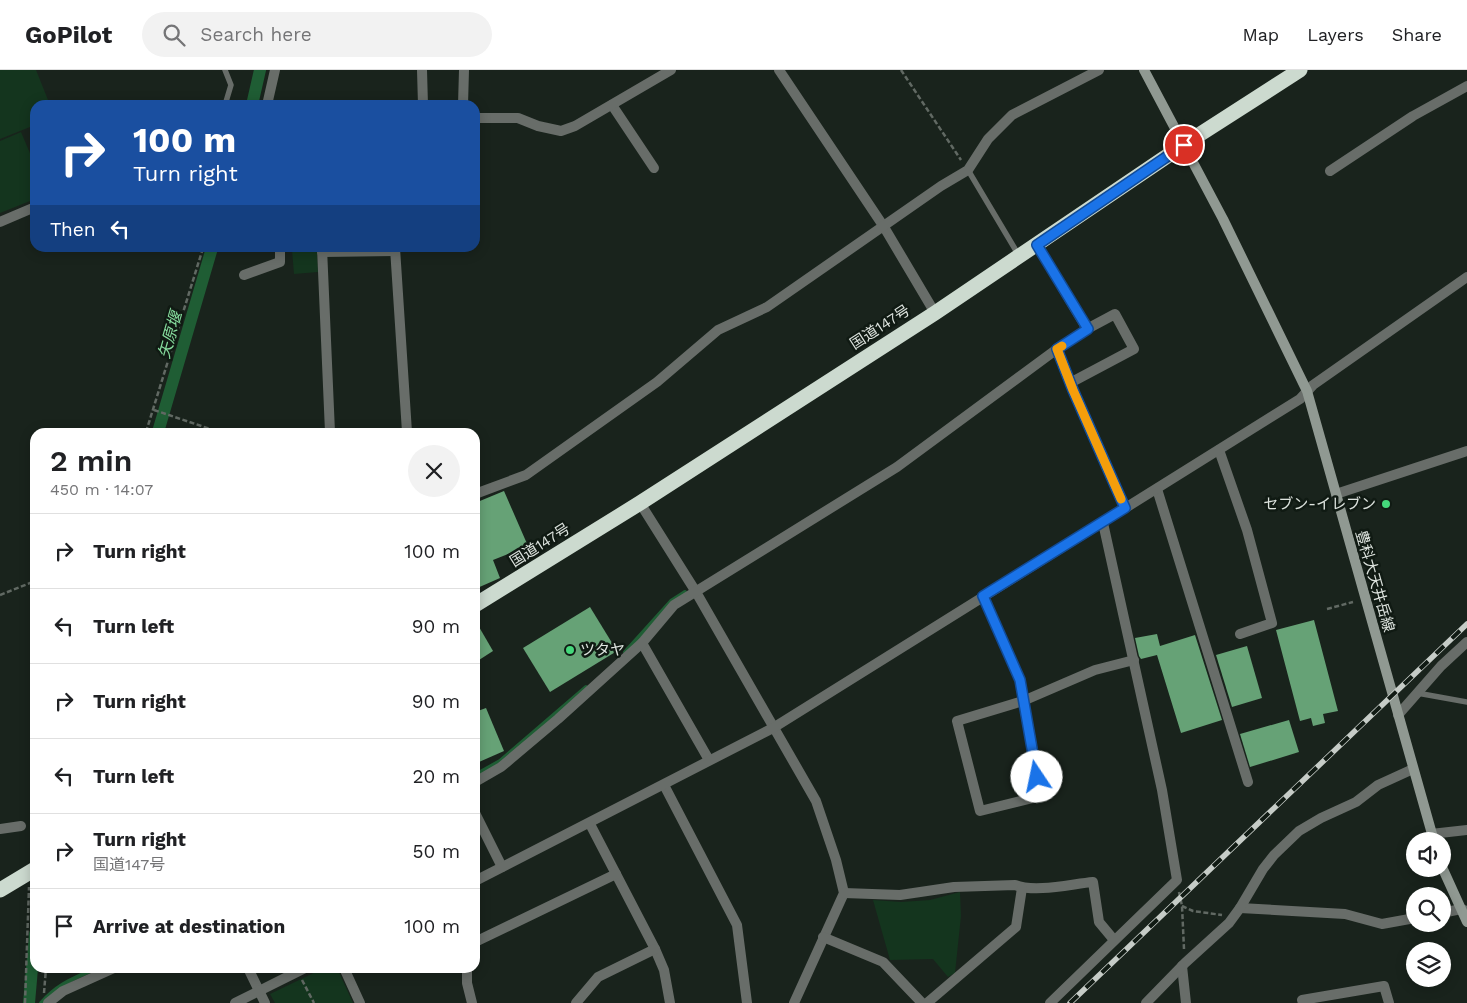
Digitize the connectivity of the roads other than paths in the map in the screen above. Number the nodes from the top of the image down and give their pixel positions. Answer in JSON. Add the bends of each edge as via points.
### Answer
{"nodes":[{"id":1,"x":225,"y":70,"type":"edge"},
{"id":2,"x":275,"y":70,"type":"edge"},
{"id":3,"x":422,"y":70,"type":"edge"},
{"id":4,"x":464,"y":70,"type":"edge"},
{"id":5,"x":672,"y":70,"type":"edge"},
{"id":6,"x":780,"y":70,"type":"edge"},
{"id":7,"x":1098,"y":70,"type":"edge"},
{"id":8,"x":1144,"y":70,"type":"edge"},
{"id":9,"x":1298,"y":70,"type":"edge"},
{"id":10,"x":1467,"y":86,"type":"edge"},
{"id":11,"x":226,"y":100,"type":"edge"},
{"id":12,"x":268,"y":100,"type":"edge"},
{"id":13,"x":423,"y":100,"type":"edge"},
{"id":14,"x":463,"y":100,"type":"edge"},
{"id":15,"x":612,"y":105,"type":"junction"},
{"id":16,"x":480,"y":118,"type":"edge"},
{"id":17,"x":1184,"y":145,"type":"junction"},
{"id":18,"x":654,"y":168,"type":"dead end"},
{"id":19,"x":968,"y":170,"type":"junction"},
{"id":20,"x":1330,"y":171,"type":"dead end"},
{"id":21,"x":30,"y":209,"type":"edge"},
{"id":22,"x":0,"y":222,"type":"edge"},
{"id":23,"x":884,"y":227,"type":"junction"},
{"id":24,"x":1037,"y":245,"type":"junction"},
{"id":25,"x":280,"y":252,"type":"edge"},
{"id":26,"x":322,"y":252,"type":"edge"},
{"id":27,"x":395,"y":252,"type":"edge"},
{"id":28,"x":1020,"y":256,"type":"junction"},
{"id":29,"x":244,"y":275,"type":"dead end"},
{"id":30,"x":1467,"y":277,"type":"edge"},
{"id":31,"x":934,"y":313,"type":"junction"},
{"id":32,"x":1088,"y":329,"type":"junction"},
{"id":33,"x":1057,"y":349,"type":"junction"},
{"id":34,"x":1070,"y":383,"type":"junction"},
{"id":35,"x":1307,"y":391,"type":"junction"},
{"id":36,"x":330,"y":428,"type":"edge"},
{"id":37,"x":407,"y":428,"type":"edge"},
{"id":38,"x":1219,"y":450,"type":"junction"},
{"id":39,"x":1467,"y":451,"type":"edge"},
{"id":40,"x":1157,"y":489,"type":"junction"},
{"id":41,"x":480,"y":492,"type":"edge"},
{"id":42,"x":1336,"y":494,"type":"junction"},
{"id":43,"x":640,"y":503,"type":"junction"},
{"id":44,"x":1125,"y":508,"type":"junction"},
{"id":45,"x":1102,"y":523,"type":"junction"},
{"id":46,"x":696,"y":592,"type":"junction"},
{"id":47,"x":983,"y":596,"type":"junction"},
{"id":48,"x":480,"y":602,"type":"edge"},
{"id":49,"x":1240,"y":634,"type":"dead end"},
{"id":50,"x":1467,"y":642,"type":"edge"},
{"id":51,"x":642,"y":643,"type":"junction"},
{"id":52,"x":1134,"y":660,"type":"junction"},
{"id":53,"x":1417,"y":693,"type":"junction"},
{"id":54,"x":1023,"y":701,"type":"junction"},
{"id":55,"x":1467,"y":702,"type":"edge"},
{"id":56,"x":1398,"y":715,"type":"junction"},
{"id":57,"x":773,"y":728,"type":"junction"},
{"id":58,"x":710,"y":760,"type":"junction"},
{"id":59,"x":1413,"y":769,"type":"junction"},
{"id":60,"x":480,"y":779,"type":"edge"},
{"id":61,"x":1248,"y":782,"type":"dead end"},
{"id":62,"x":664,"y":785,"type":"junction"},
{"id":63,"x":480,"y":823,"type":"edge"},
{"id":64,"x":590,"y":824,"type":"junction"},
{"id":65,"x":21,"y":826,"type":"dead end"},
{"id":66,"x":0,"y":830,"type":"edge"},
{"id":67,"x":1467,"y":830,"type":"edge"},
{"id":68,"x":1430,"y":832,"type":"edge"},
{"id":69,"x":1451,"y":834,"type":"edge"},
{"id":70,"x":502,"y":867,"type":"junction"},
{"id":71,"x":30,"y":872,"type":"edge"},
{"id":72,"x":616,"y":874,"type":"junction"},
{"id":73,"x":1447,"y":877,"type":"edge"},
{"id":74,"x":480,"y":878,"type":"edge"},
{"id":75,"x":1022,"y":888,"type":"junction"},
{"id":76,"x":0,"y":890,"type":"edge"},
{"id":77,"x":844,"y":893,"type":"junction"},
{"id":78,"x":1240,"y":908,"type":"junction"},
{"id":79,"x":1464,"y":910,"type":"edge"},
{"id":80,"x":1451,"y":912,"type":"edge"},
{"id":81,"x":1406,"y":920,"type":"edge"},
{"id":82,"x":1467,"y":922,"type":"edge"},
{"id":83,"x":823,"y":937,"type":"junction"},
{"id":84,"x":480,"y":940,"type":"edge"},
{"id":85,"x":1114,"y":940,"type":"junction"},
{"id":86,"x":655,"y":949,"type":"junction"},
{"id":87,"x":1184,"y":964,"type":"junction"},
{"id":88,"x":103,"y":973,"type":"edge"},
{"id":89,"x":251,"y":973,"type":"edge"},
{"id":90,"x":301,"y":973,"type":"edge"},
{"id":91,"x":346,"y":973,"type":"edge"},
{"id":92,"x":467,"y":973,"type":"edge"},
{"id":93,"x":260,"y":991,"type":"junction"},
{"id":94,"x":46,"y":1000,"type":"edge"},
{"id":95,"x":234,"y":1003,"type":"edge"},
{"id":96,"x":265,"y":1003,"type":"edge"},
{"id":97,"x":360,"y":1003,"type":"edge"},
{"id":98,"x":472,"y":1003,"type":"edge"},
{"id":99,"x":576,"y":1003,"type":"edge"},
{"id":100,"x":670,"y":1003,"type":"edge"},
{"id":101,"x":748,"y":1003,"type":"edge"},
{"id":102,"x":794,"y":1003,"type":"edge"},
{"id":103,"x":922,"y":1003,"type":"edge"},
{"id":104,"x":927,"y":1003,"type":"edge"},
{"id":105,"x":1050,"y":1003,"type":"edge"},
{"id":106,"x":1146,"y":1003,"type":"edge"},
{"id":107,"x":1186,"y":1003,"type":"edge"},
{"id":108,"x":1303,"y":1003,"type":"edge"},
{"id":109,"x":1389,"y":1003,"type":"edge"}],
"edges":[{"from":1,"to":11,"type":"lane","via":[[231,85]]},
{"from":2,"to":12,"type":"street"},
{"from":3,"to":13,"type":"street"},
{"from":4,"to":14,"type":"street"},
{"from":5,"to":15,"type":"street"},
{"from":6,"to":23,"type":"street"},
{"from":7,"to":19,"type":"street","via":[[1012,115],[988,140]]},
{"from":8,"to":17,"type":"main road","name":"豊科大天井岳線"},
{"from":9,"to":17,"type":"highway","name":"国道147号"},
{"from":10,"to":20,"type":"street","via":[[1413,116]]},
{"from":15,"to":16,"type":"street","via":[[561,131],[518,118]]},
{"from":15,"to":18,"type":"street"},
{"from":17,"to":24,"type":"highway","name":"国道147号"},
{"from":17,"to":35,"type":"main road","name":"豊科大天井岳線"},
{"from":19,"to":23,"type":"street"},
{"from":19,"to":28,"type":"lane"},
{"from":21,"to":22,"type":"street"},
{"from":23,"to":31,"type":"street"},
{"from":23,"to":41,"type":"street","via":[[767,307],[718,330],[657,382],[526,475]]},
{"from":24,"to":28,"type":"highway","name":"国道147号"},
{"from":24,"to":32,"type":"street"},
{"from":25,"to":29,"type":"street","via":[[280,262]]},
{"from":26,"to":36,"type":"street"},
{"from":27,"to":37,"type":"street"},
{"from":28,"to":31,"type":"highway","name":"国道147号"},
{"from":30,"to":35,"type":"street"},
{"from":31,"to":43,"type":"highway","name":"国道147号"},
{"from":32,"to":33,"type":"street"},
{"from":32,"to":34,"type":"street","via":[[1115,314],[1134,349]]},
{"from":33,"to":34,"type":"street"},
{"from":33,"to":46,"type":"street","via":[[897,467]]},
{"from":34,"to":44,"type":"street"},
{"from":35,"to":38,"type":"street","via":[[1300,399]]},
{"from":35,"to":42,"type":"main road","name":"豊科大天井岳線"},
{"from":38,"to":40,"type":"street"},
{"from":38,"to":49,"type":"street","via":[[1247,530],[1272,623]]},
{"from":39,"to":42,"type":"street"},
{"from":40,"to":44,"type":"street"},
{"from":40,"to":61,"type":"street"},
{"from":42,"to":56,"type":"main road","name":"豊科大天井岳線"},
{"from":43,"to":46,"type":"street"},
{"from":43,"to":48,"type":"highway","name":"国道147号"},
{"from":44,"to":45,"type":"street"},
{"from":45,"to":47,"type":"street"},
{"from":45,"to":52,"type":"street"},
{"from":46,"to":51,"type":"street","via":[[674,605]]},
{"from":46,"to":57,"type":"street"},
{"from":47,"to":54,"type":"street","via":[[1020,680]]},
{"from":47,"to":57,"type":"street"},
{"from":50,"to":53,"type":"street"},
{"from":51,"to":58,"type":"street"},
{"from":51,"to":60,"type":"street","via":[[501,767]]},
{"from":52,"to":54,"type":"street","via":[[1095,670]]},
{"from":52,"to":85,"type":"street","via":[[1162,790],[1177,880]]},
{"from":53,"to":55,"type":"lane"},
{"from":53,"to":56,"type":"street"},
{"from":54,"to":54,"type":"street","via":[[1040,796],[980,811],[957,721]]},
{"from":56,"to":59,"type":"main road","name":"豊科大天井岳線"},
{"from":57,"to":58,"type":"street"},
{"from":57,"to":77,"type":"street","via":[[816,801]]},
{"from":58,"to":62,"type":"street"},
{"from":59,"to":68,"type":"main road","name":"豊科大天井岳線"},
{"from":59,"to":78,"type":"street","via":[[1378,785],[1356,802],[1298,831],[1274,855]]},
{"from":62,"to":64,"type":"street"},
{"from":62,"to":101,"type":"street","via":[[737,924]]},
{"from":63,"to":70,"type":"street"},
{"from":64,"to":70,"type":"street"},
{"from":64,"to":72,"type":"street"},
{"from":65,"to":66,"type":"street"},
{"from":67,"to":69,"type":"street"},
{"from":70,"to":74,"type":"street"},
{"from":71,"to":76,"type":"highway"},
{"from":72,"to":84,"type":"street"},
{"from":72,"to":86,"type":"street"},
{"from":73,"to":79,"type":"main road"},
{"from":75,"to":77,"type":"street","via":[[954,887],[900,895]]},
{"from":75,"to":85,"type":"street","via":[[1092,882],[1099,922]]},
{"from":75,"to":104,"type":"street","via":[[1016,927]]},
{"from":77,"to":83,"type":"street"},
{"from":78,"to":81,"type":"street","via":[[1345,914],[1382,924]]},
{"from":78,"to":87,"type":"street"},
{"from":79,"to":80,"type":"street"},
{"from":79,"to":82,"type":"main road"},
{"from":83,"to":102,"type":"street"},
{"from":83,"to":103,"type":"street","via":[[883,962]]},
{"from":85,"to":105,"type":"street"},
{"from":86,"to":99,"type":"street","via":[[598,976]]},
{"from":86,"to":100,"type":"street","via":[[664,970]]},
{"from":87,"to":106,"type":"street"},
{"from":87,"to":107,"type":"street"},
{"from":88,"to":94,"type":"street"},
{"from":89,"to":93,"type":"street"},
{"from":90,"to":93,"type":"street"},
{"from":91,"to":97,"type":"street"},
{"from":92,"to":98,"type":"street"},
{"from":93,"to":95,"type":"street"},
{"from":93,"to":96,"type":"street"},
{"from":108,"to":109,"type":"street","via":[[1302,1000],[1384,986]]}]}
